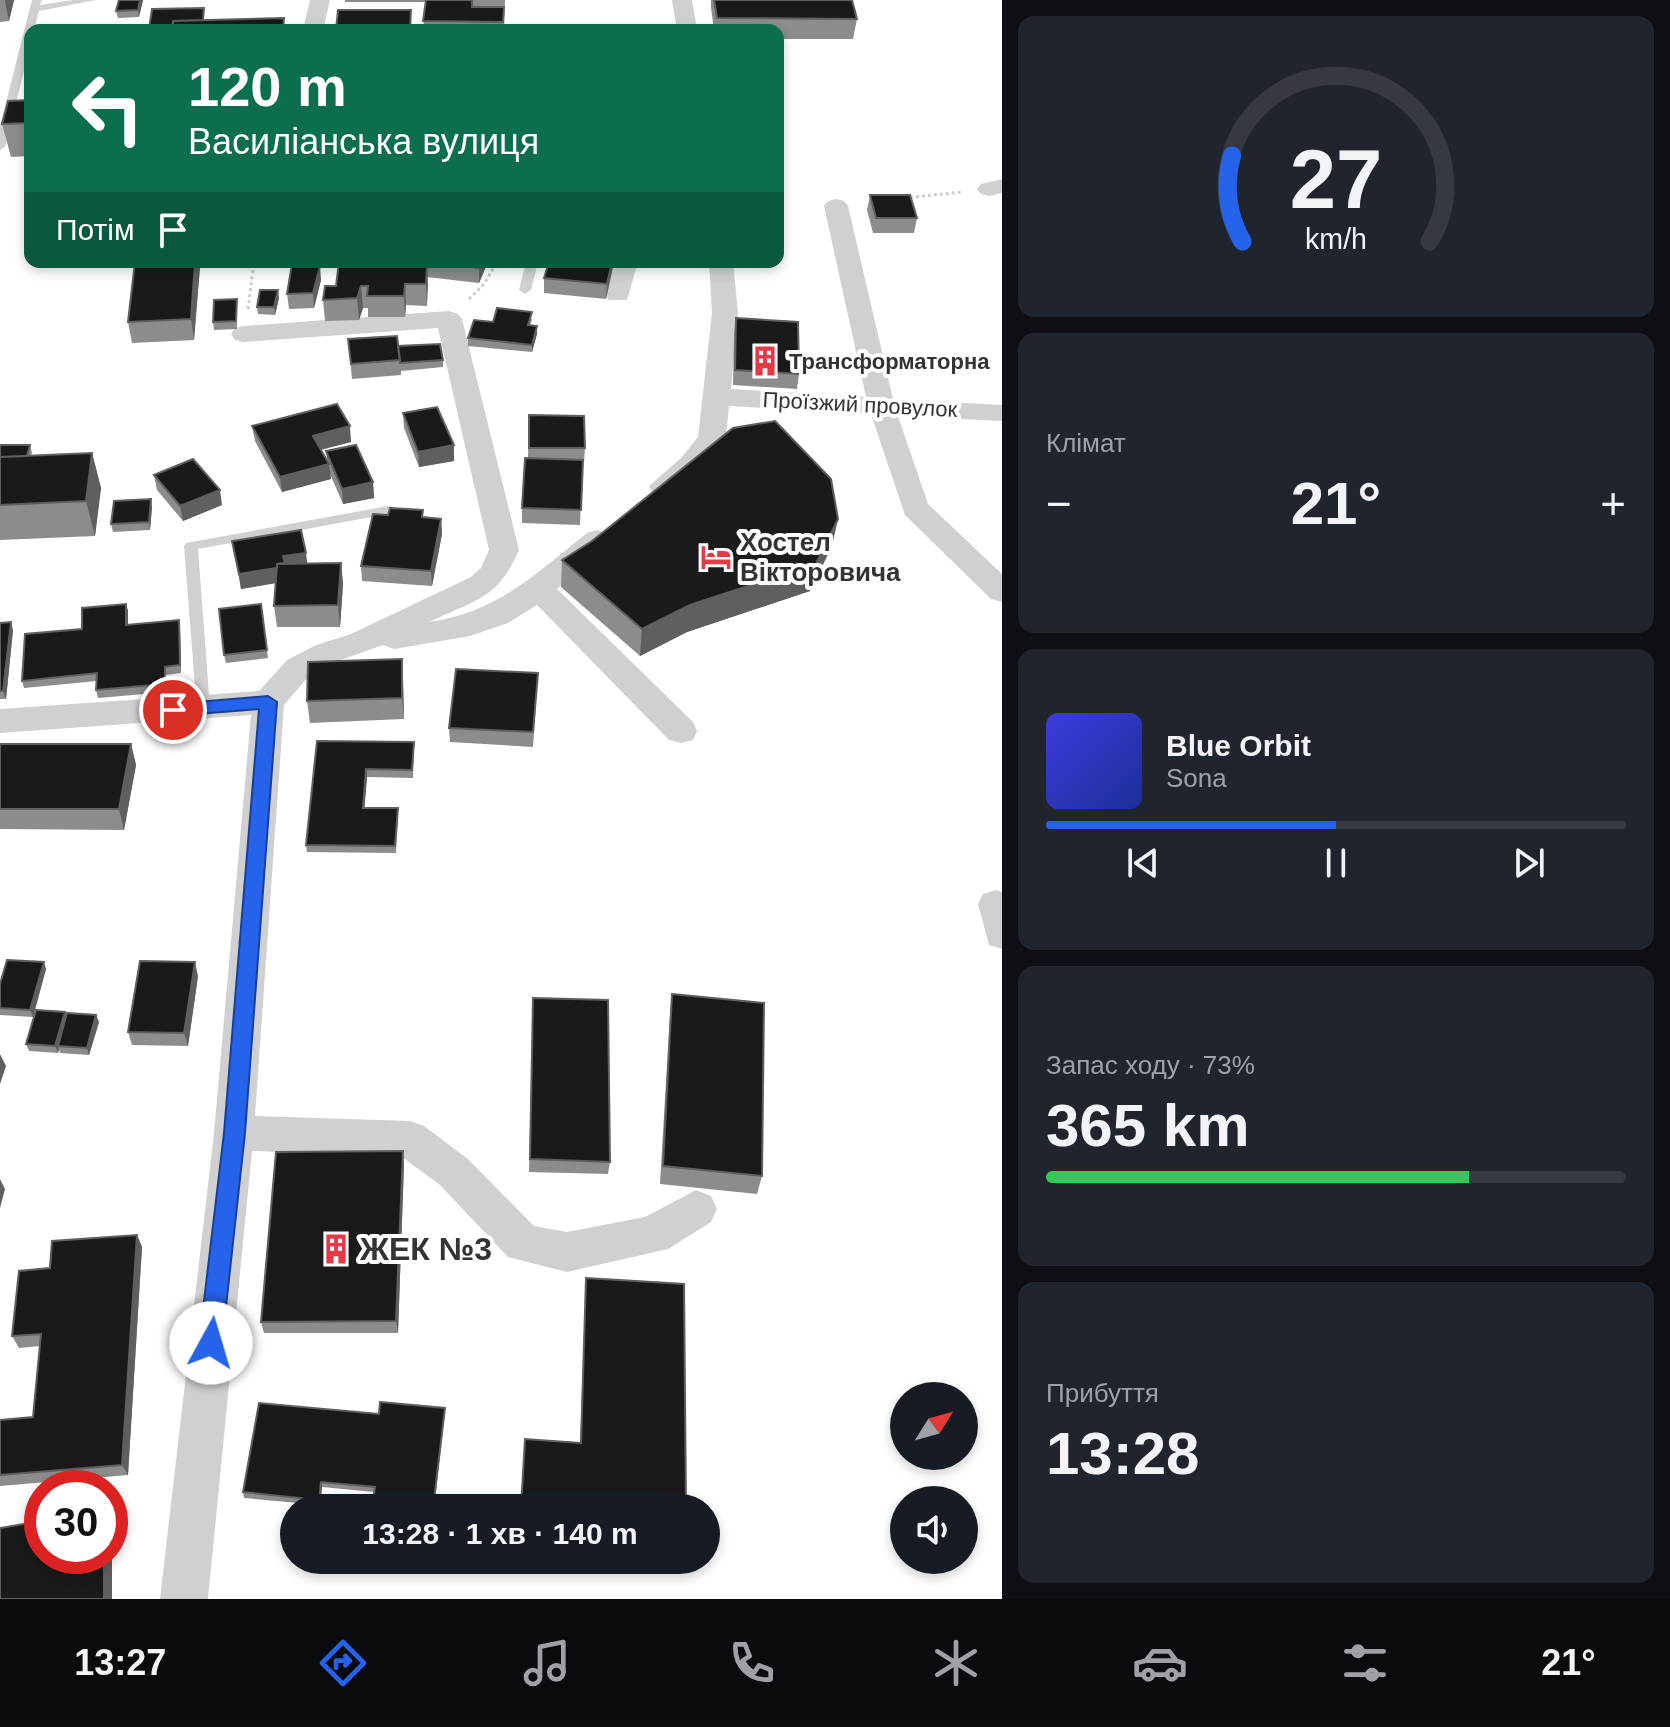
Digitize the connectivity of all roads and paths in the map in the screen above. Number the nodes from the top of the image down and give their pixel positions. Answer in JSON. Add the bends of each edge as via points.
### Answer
{"nodes":[{"id":1,"x":91,"y":0,"type":"edge"},
{"id":2,"x":320,"y":0,"type":"edge"},
{"id":3,"x":682,"y":0,"type":"edge"},
{"id":4,"x":35,"y":5,"type":"edge"},
{"id":5,"x":314,"y":24,"type":"edge"},
{"id":6,"x":686,"y":24,"type":"edge"},
{"id":7,"x":24,"y":50,"type":"edge"},
{"id":8,"x":0,"y":147,"type":"edge"},
{"id":9,"x":996,"y":187,"type":"edge"},
{"id":10,"x":897,"y":199,"type":"edge"},
{"id":11,"x":836,"y":206,"type":"dead end"},
{"id":12,"x":253,"y":268,"type":"edge"},
{"id":13,"x":493,"y":268,"type":"edge"},
{"id":14,"x":530,"y":268,"type":"edge"},
{"id":15,"x":625,"y":268,"type":"edge"},
{"id":16,"x":721,"y":268,"type":"edge"},
{"id":17,"x":525,"y":290,"type":"dead end"},
{"id":18,"x":618,"y":295,"type":"dead end"},
{"id":19,"x":449,"y":319,"type":"junction"},
{"id":20,"x":244,"y":334,"type":"joint"},
{"id":21,"x":718,"y":397,"type":"junction"},
{"id":22,"x":881,"y":404,"type":"junction"},
{"id":23,"x":1002,"y":413,"type":"edge"},
{"id":24,"x":647,"y":500,"type":"edge"},
{"id":25,"x":388,"y":510,"type":"edge"},
{"id":26,"x":614,"y":527,"type":"edge"},
{"id":27,"x":537,"y":587,"type":"junction"},
{"id":28,"x":1002,"y":592,"type":"edge"},
{"id":29,"x":362,"y":642,"type":"junction"},
{"id":30,"x":268,"y":702,"type":"junction"},
{"id":31,"x":202,"y":708,"type":"junction"},
{"id":32,"x":0,"y":721,"type":"edge"},
{"id":33,"x":681,"y":731,"type":"dead end"},
{"id":34,"x":234,"y":1133,"type":"junction"},
{"id":35,"x":696,"y":1209,"type":"dead end"},
{"id":36,"x":184,"y":1599,"type":"edge"}],
"edges":[{"from":1,"to":4,"type":"lane"},
{"from":2,"to":5,"type":"street"},
{"from":3,"to":6,"type":"street"},
{"from":7,"to":8,"type":"lane"},
{"from":9,"to":10,"type":"path"},
{"from":11,"to":22,"type":"street"},
{"from":12,"to":20,"type":"path"},
{"from":13,"to":19,"type":"path"},
{"from":14,"to":17,"type":"lane"},
{"from":15,"to":18,"type":"street"},
{"from":16,"to":21,"type":"street","via":[[725,313]]},
{"from":19,"to":20,"type":"street"},
{"from":19,"to":29,"type":"street","via":[[504,550],[502,562],[482,584]]},
{"from":21,"to":22,"type":"street","name":"Проїзжий провулок"},
{"from":21,"to":24,"type":"street","via":[[712,438],[691,464]]},
{"from":22,"to":23,"type":"street","name":"Проїзжий провулок"},
{"from":22,"to":28,"type":"street","via":[[915,508]]},
{"from":25,"to":31,"type":"lane","via":[[191,546]]},
{"from":26,"to":27,"type":"street"},
{"from":27,"to":29,"type":"street","via":[[480,622]]},
{"from":27,"to":33,"type":"street"},
{"from":29,"to":30,"type":"street","via":[[298,668]]},
{"from":30,"to":31,"type":"street"},
{"from":30,"to":34,"type":"street"},
{"from":31,"to":32,"type":"street"},
{"from":34,"to":35,"type":"street","via":[[410,1139],[454,1172],[523,1243],[567,1252],[653,1235]]},
{"from":34,"to":36,"type":"street"}]}
